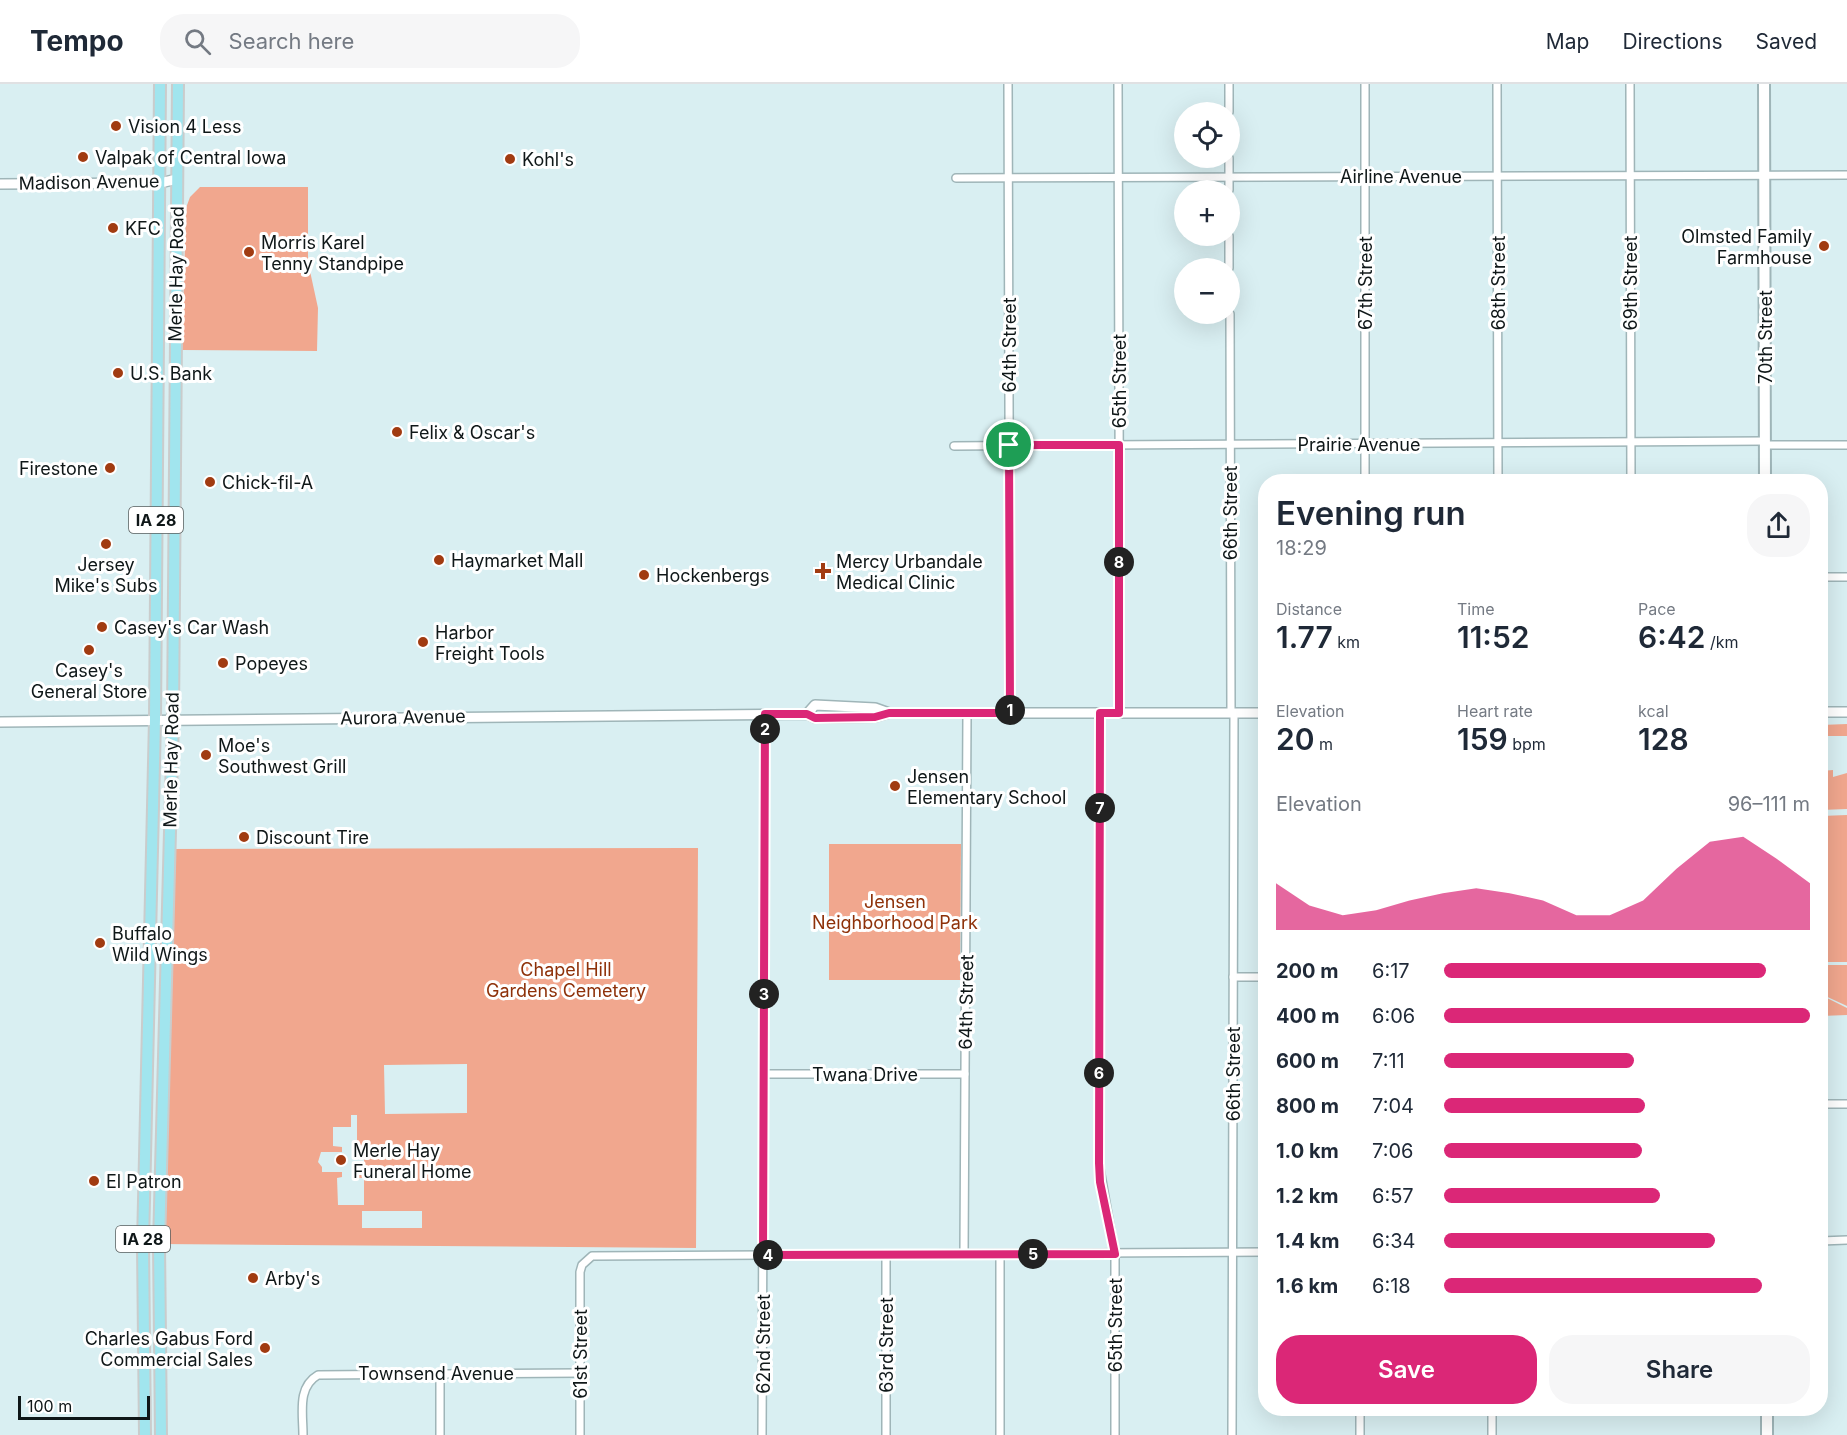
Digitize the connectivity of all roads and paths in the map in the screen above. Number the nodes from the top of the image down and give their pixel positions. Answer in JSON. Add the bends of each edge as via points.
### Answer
{"nodes":[{"id":1,"x":160,"y":84,"type":"edge"},
{"id":2,"x":178,"y":84,"type":"edge"},
{"id":3,"x":1008,"y":84,"type":"edge"},
{"id":4,"x":1118,"y":84,"type":"edge"},
{"id":5,"x":1229,"y":84,"type":"edge"},
{"id":6,"x":1365,"y":84,"type":"edge"},
{"id":7,"x":1497,"y":84,"type":"edge"},
{"id":8,"x":1630,"y":84,"type":"edge"},
{"id":9,"x":1764,"y":84,"type":"edge"},
{"id":10,"x":1229,"y":102,"type":"edge"},
{"id":11,"x":1229,"y":168,"type":"edge"},
{"id":12,"x":1630,"y":175,"type":"junction"},
{"id":13,"x":1764,"y":175,"type":"junction"},
{"id":14,"x":1847,"y":175,"type":"edge"},
{"id":15,"x":1365,"y":176,"type":"junction"},
{"id":16,"x":1498,"y":176,"type":"junction"},
{"id":17,"x":1229,"y":177,"type":"junction"},
{"id":18,"x":956,"y":178,"type":"dead end"},
{"id":19,"x":1008,"y":178,"type":"junction"},
{"id":20,"x":1119,"y":178,"type":"junction"},
{"id":21,"x":177,"y":179,"type":"junction"},
{"id":22,"x":160,"y":183,"type":"junction"},
{"id":23,"x":0,"y":184,"type":"edge"},
{"id":24,"x":1230,"y":324,"type":"edge"},
{"id":25,"x":1631,"y":442,"type":"junction"},
{"id":26,"x":1765,"y":443,"type":"junction"},
{"id":27,"x":1365,"y":444,"type":"junction"},
{"id":28,"x":1498,"y":444,"type":"junction"},
{"id":29,"x":1847,"y":444,"type":"edge"},
{"id":30,"x":1009,"y":445,"type":"junction"},
{"id":31,"x":1119,"y":445,"type":"junction"},
{"id":32,"x":1230,"y":445,"type":"junction"},
{"id":33,"x":954,"y":446,"type":"dead end"},
{"id":34,"x":1365,"y":474,"type":"edge"},
{"id":35,"x":1498,"y":474,"type":"edge"},
{"id":36,"x":1631,"y":474,"type":"edge"},
{"id":37,"x":1765,"y":474,"type":"edge"},
{"id":38,"x":1828,"y":577,"type":"edge"},
{"id":39,"x":1847,"y":577,"type":"edge"},
{"id":40,"x":1828,"y":712,"type":"edge"},
{"id":41,"x":1847,"y":712,"type":"edge"},
{"id":42,"x":1010,"y":713,"type":"junction"},
{"id":43,"x":1100,"y":713,"type":"junction"},
{"id":44,"x":1119,"y":713,"type":"junction"},
{"id":45,"x":1232,"y":713,"type":"junction"},
{"id":46,"x":1258,"y":713,"type":"edge"},
{"id":47,"x":765,"y":714,"type":"junction"},
{"id":48,"x":967,"y":714,"type":"junction"},
{"id":49,"x":155,"y":719,"type":"junction"},
{"id":50,"x":173,"y":719,"type":"junction"},
{"id":51,"x":0,"y":722,"type":"edge"},
{"id":52,"x":1233,"y":977,"type":"junction"},
{"id":53,"x":1258,"y":977,"type":"edge"},
{"id":54,"x":764,"y":1074,"type":"junction"},
{"id":55,"x":965,"y":1074,"type":"junction"},
{"id":56,"x":1828,"y":1104,"type":"edge"},
{"id":57,"x":1847,"y":1104,"type":"edge"},
{"id":58,"x":1847,"y":1240,"type":"edge"},
{"id":59,"x":1828,"y":1241,"type":"edge"},
{"id":60,"x":1232,"y":1252,"type":"junction"},
{"id":61,"x":1258,"y":1252,"type":"edge"},
{"id":62,"x":886,"y":1254,"type":"junction"},
{"id":63,"x":964,"y":1254,"type":"junction"},
{"id":64,"x":1000,"y":1254,"type":"junction"},
{"id":65,"x":1115,"y":1254,"type":"junction"},
{"id":66,"x":763,"y":1255,"type":"junction"},
{"id":67,"x":441,"y":1373,"type":"junction"},
{"id":68,"x":580,"y":1373,"type":"junction"},
{"id":69,"x":1360,"y":1416,"type":"edge"},
{"id":70,"x":1492,"y":1416,"type":"edge"},
{"id":71,"x":1767,"y":1416,"type":"edge"},
{"id":72,"x":145,"y":1435,"type":"edge"},
{"id":73,"x":161,"y":1435,"type":"edge"},
{"id":74,"x":303,"y":1435,"type":"edge"},
{"id":75,"x":440,"y":1435,"type":"edge"},
{"id":76,"x":580,"y":1435,"type":"edge"},
{"id":77,"x":762,"y":1435,"type":"edge"},
{"id":78,"x":886,"y":1435,"type":"edge"},
{"id":79,"x":1000,"y":1435,"type":"edge"},
{"id":80,"x":1115,"y":1435,"type":"edge"},
{"id":81,"x":1232,"y":1435,"type":"edge"},
{"id":82,"x":1360,"y":1435,"type":"edge"},
{"id":83,"x":1492,"y":1435,"type":"edge"},
{"id":84,"x":1767,"y":1435,"type":"edge"}],
"edges":[{"from":1,"to":22,"type":"main road","name":"Merle Hay Road","number":"IA 28"},
{"from":2,"to":21,"type":"main road","name":"Merle Hay Road","number":"IA 28"},
{"from":3,"to":19,"type":"street","name":"64th Street"},
{"from":4,"to":20,"type":"street","name":"65th Street"},
{"from":5,"to":10,"type":"street"},
{"from":6,"to":15,"type":"street","name":"67th Street"},
{"from":7,"to":16,"type":"street","name":"68th Street"},
{"from":8,"to":12,"type":"street","name":"69th Street"},
{"from":9,"to":13,"type":"main road","name":"70th Street"},
{"from":11,"to":17,"type":"street"},
{"from":12,"to":13,"type":"street","name":"Airline Avenue"},
{"from":12,"to":16,"type":"street","name":"Airline Avenue"},
{"from":12,"to":25,"type":"street","name":"69th Street"},
{"from":13,"to":14,"type":"street","name":"Airline Avenue"},
{"from":13,"to":26,"type":"main road","name":"70th Street"},
{"from":15,"to":16,"type":"street","name":"Airline Avenue"},
{"from":15,"to":17,"type":"street","name":"Airline Avenue"},
{"from":15,"to":27,"type":"street","name":"67th Street"},
{"from":16,"to":28,"type":"street","name":"68th Street"},
{"from":17,"to":20,"type":"street","name":"Airline Avenue"},
{"from":18,"to":19,"type":"street","name":"Airline Avenue"},
{"from":19,"to":20,"type":"street","name":"Airline Avenue"},
{"from":19,"to":30,"type":"street","name":"64th Street"},
{"from":20,"to":31,"type":"street","name":"65th Street"},
{"from":21,"to":22,"type":"street","name":"Madison Avenue"},
{"from":21,"to":50,"type":"main road","name":"Merle Hay Road","number":"IA 28"},
{"from":22,"to":23,"type":"street","name":"Madison Avenue"},
{"from":22,"to":49,"type":"main road","name":"Merle Hay Road","number":"IA 28"},
{"from":24,"to":32,"type":"street","name":"66th Street"},
{"from":25,"to":26,"type":"street","name":"Prairie Avenue"},
{"from":25,"to":28,"type":"street","name":"Prairie Avenue"},
{"from":25,"to":36,"type":"street","name":"69th Street"},
{"from":26,"to":29,"type":"street","name":"Prairie Avenue"},
{"from":26,"to":37,"type":"main road","name":"70th Street"},
{"from":27,"to":28,"type":"street","name":"Prairie Avenue"},
{"from":27,"to":32,"type":"street","name":"Prairie Avenue"},
{"from":27,"to":34,"type":"street","name":"67th Street"},
{"from":28,"to":35,"type":"street","name":"68th Street"},
{"from":30,"to":31,"type":"street","name":"Prairie Avenue"},
{"from":30,"to":33,"type":"street","name":"Prairie Avenue"},
{"from":30,"to":42,"type":"street","name":"64th Street"},
{"from":31,"to":32,"type":"street","name":"Prairie Avenue"},
{"from":31,"to":44,"type":"street","name":"65th Street"},
{"from":32,"to":45,"type":"street","name":"66th Street"},
{"from":38,"to":39,"type":"street"},
{"from":40,"to":41,"type":"street"},
{"from":42,"to":43,"type":"street","name":"Aurora Avenue"},
{"from":42,"to":48,"type":"street","name":"Aurora Avenue"},
{"from":43,"to":44,"type":"street","name":"Aurora Avenue"},
{"from":43,"to":65,"type":"street","name":"65th Street","via":[[1099,1163]]},
{"from":44,"to":45,"type":"street","name":"Aurora Avenue"},
{"from":45,"to":46,"type":"street","name":"Aurora Avenue"},
{"from":45,"to":52,"type":"street","name":"66th Street"},
{"from":47,"to":48,"type":"street","name":"Aurora Avenue","via":[[807,714],[815,705],[875,708],[889,713]]},
{"from":47,"to":50,"type":"street","name":"Aurora Avenue"},
{"from":47,"to":54,"type":"street","name":"62nd Street"},
{"from":48,"to":55,"type":"street","name":"64th Street"},
{"from":49,"to":50,"type":"street","name":"Aurora Avenue"},
{"from":49,"to":51,"type":"street","name":"Aurora Avenue"},
{"from":49,"to":72,"type":"main road","name":"Merle Hay Road","number":"IA 28","via":[[143,1244]]},
{"from":50,"to":73,"type":"main road","name":"Merle Hay Road","number":"IA 28","via":[[159,1232]]},
{"from":52,"to":53,"type":"street"},
{"from":52,"to":60,"type":"street","name":"66th Street"},
{"from":54,"to":55,"type":"street","name":"Twana Drive"},
{"from":54,"to":66,"type":"street","name":"62nd Street"},
{"from":55,"to":63,"type":"street","name":"64th Street"},
{"from":56,"to":57,"type":"street"},
{"from":58,"to":59,"type":"street"},
{"from":60,"to":61,"type":"street"},
{"from":60,"to":65,"type":"street"},
{"from":60,"to":81,"type":"street","name":"66th Street"},
{"from":62,"to":63,"type":"street"},
{"from":62,"to":66,"type":"street"},
{"from":62,"to":78,"type":"street","name":"63rd Street"},
{"from":63,"to":64,"type":"street"},
{"from":64,"to":65,"type":"street"},
{"from":64,"to":79,"type":"street"},
{"from":65,"to":80,"type":"street","name":"65th Street"},
{"from":66,"to":68,"type":"street","name":"61st Street","via":[[598,1254],[585,1260],[580,1272]]},
{"from":66,"to":77,"type":"street","name":"62nd Street"},
{"from":67,"to":68,"type":"street","name":"Townsend Avenue"},
{"from":67,"to":74,"type":"street","name":"Townsend Avenue","via":[[326,1374],[310,1379],[303,1394]]},
{"from":67,"to":75,"type":"street"},
{"from":68,"to":76,"type":"street","name":"61st Street"},
{"from":69,"to":82,"type":"street"},
{"from":70,"to":83,"type":"street"},
{"from":71,"to":84,"type":"main road"}]}
